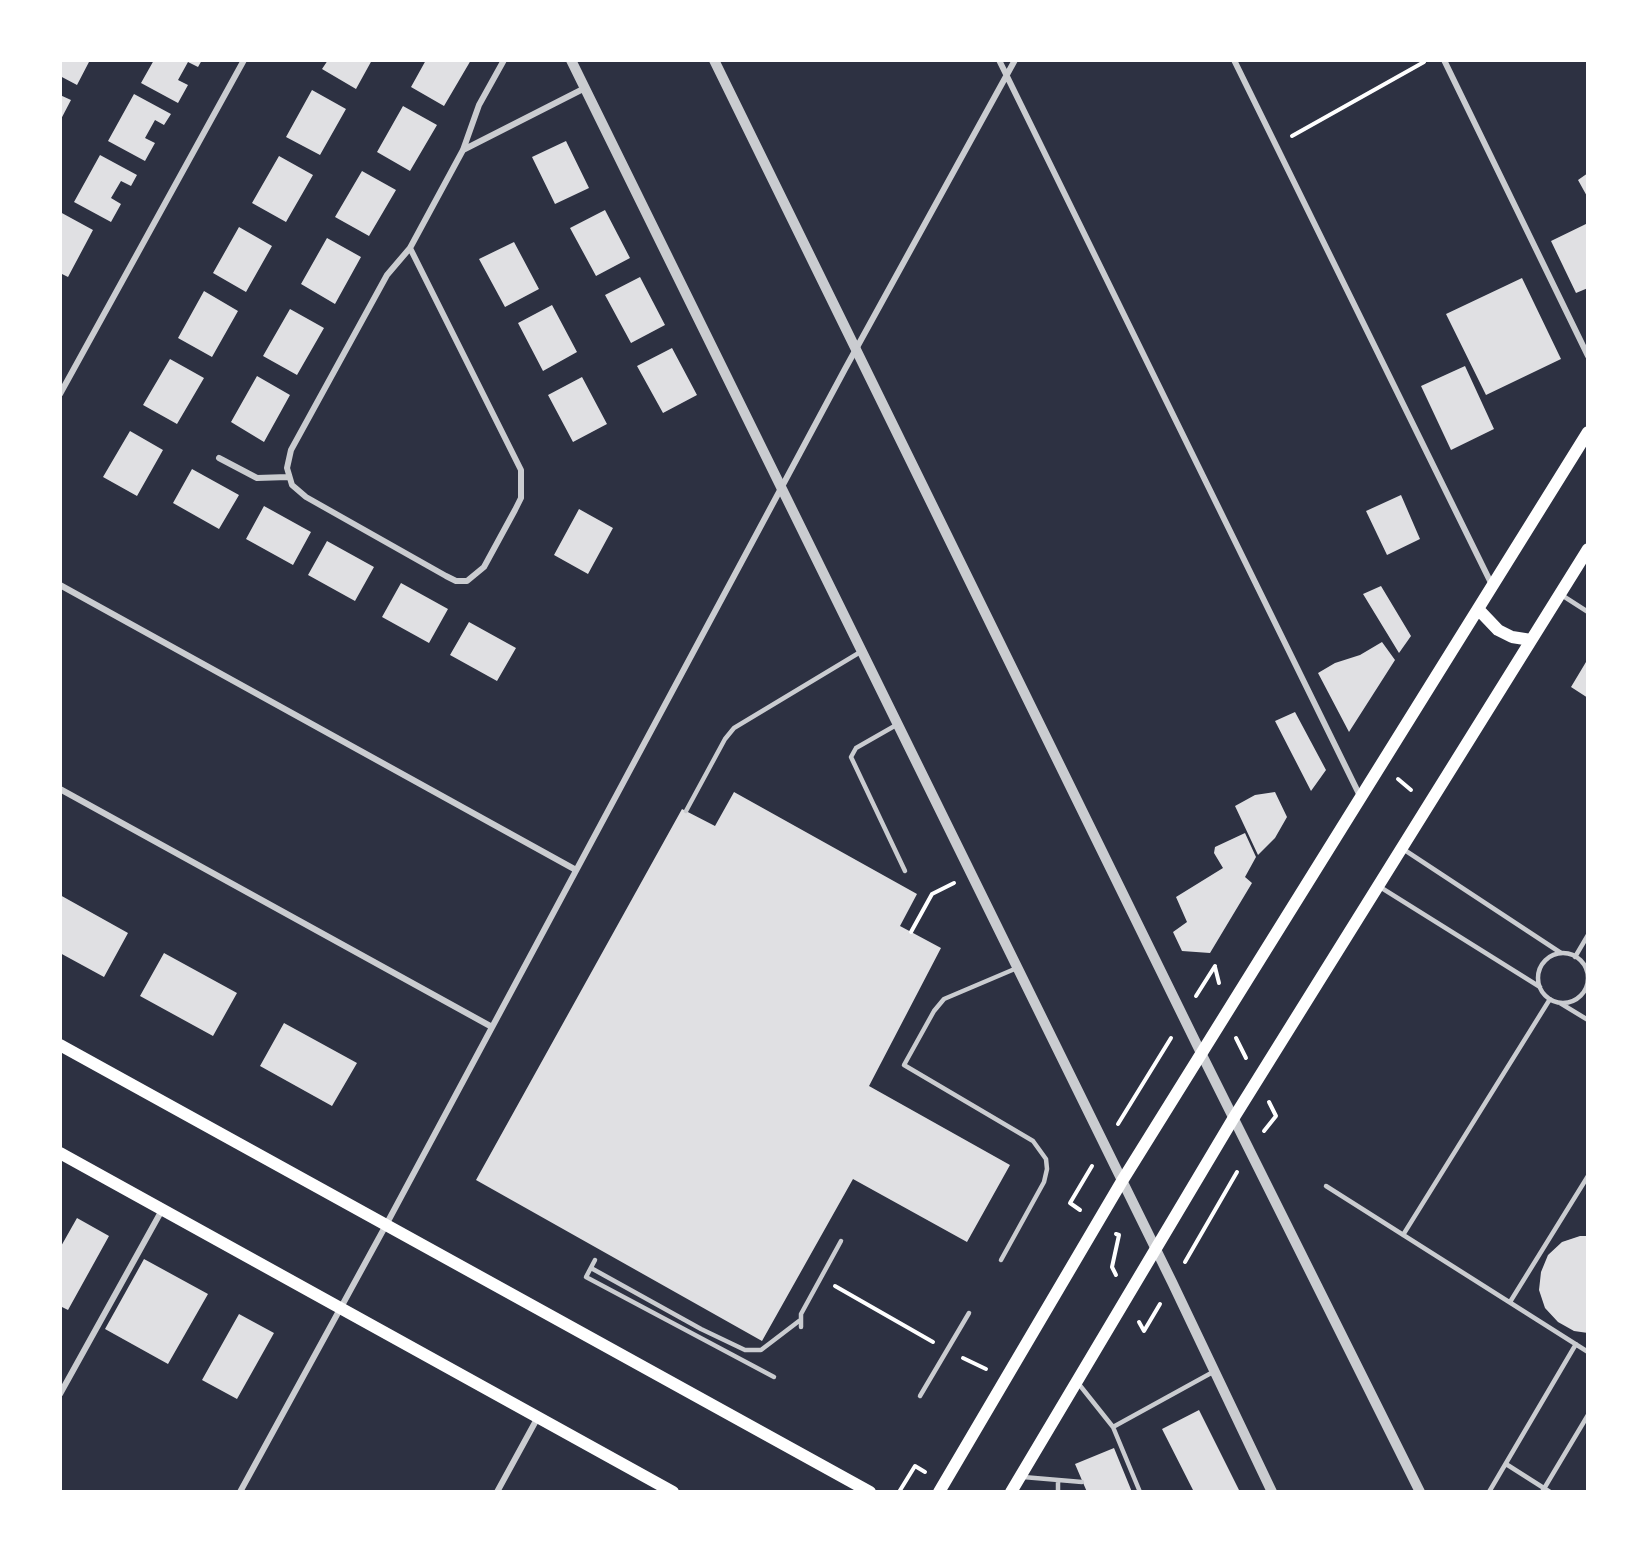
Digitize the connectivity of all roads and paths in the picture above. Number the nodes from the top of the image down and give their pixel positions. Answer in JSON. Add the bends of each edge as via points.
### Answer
{"nodes":[{"id":1,"x":244,"y":60,"type":"edge"},
{"id":2,"x":504,"y":60,"type":"edge"},
{"id":3,"x":571,"y":60,"type":"edge"},
{"id":4,"x":714,"y":60,"type":"edge"},
{"id":5,"x":999,"y":60,"type":"edge"},
{"id":6,"x":1015,"y":60,"type":"edge"},
{"id":7,"x":1234,"y":60,"type":"edge"},
{"id":8,"x":1427,"y":60,"type":"edge"},
{"id":9,"x":1444,"y":60,"type":"edge"},
{"id":10,"x":1006,"y":76,"type":"junction"},
{"id":11,"x":585,"y":88,"type":"junction"},
{"id":12,"x":1276,"y":145,"type":"junction"},
{"id":13,"x":463,"y":150,"type":"junction"},
{"id":14,"x":410,"y":248,"type":"junction"},
{"id":15,"x":856,"y":349,"type":"junction"},
{"id":16,"x":1588,"y":356,"type":"edge"},
{"id":17,"x":63,"y":383,"type":"edge"},
{"id":18,"x":60,"y":394,"type":"edge"},
{"id":19,"x":1588,"y":432,"type":"edge"},
{"id":20,"x":219,"y":458,"type":"dead end"},
{"id":21,"x":288,"y":477,"type":"junction"},
{"id":22,"x":781,"y":487,"type":"junction"},
{"id":23,"x":1588,"y":549,"type":"edge"},
{"id":24,"x":60,"y":585,"type":"edge"},
{"id":25,"x":1492,"y":586,"type":"junction"},
{"id":26,"x":1560,"y":594,"type":"junction"},
{"id":27,"x":1478,"y":609,"type":"junction"},
{"id":28,"x":1588,"y":612,"type":"edge"},
{"id":29,"x":1531,"y":640,"type":"junction"},
{"id":30,"x":862,"y":651,"type":"junction"},
{"id":31,"x":898,"y":724,"type":"junction"},
{"id":32,"x":60,"y":789,"type":"edge"},
{"id":33,"x":1360,"y":796,"type":"junction"},
{"id":34,"x":686,"y":811,"type":"dead end"},
{"id":35,"x":1401,"y":848,"type":"junction"},
{"id":36,"x":576,"y":870,"type":"junction"},
{"id":37,"x":905,"y":872,"type":"dead end"},
{"id":38,"x":972,"y":875,"type":"junction"},
{"id":39,"x":1378,"y":886,"type":"junction"},
{"id":40,"x":911,"y":932,"type":"dead end"},
{"id":41,"x":1588,"y":935,"type":"edge"},
{"id":42,"x":1561,"y":953,"type":"junction"},
{"id":43,"x":1575,"y":957,"type":"junction"},
{"id":44,"x":1586,"y":966,"type":"edge"},
{"id":45,"x":1017,"y":968,"type":"junction"},
{"id":46,"x":1540,"y":987,"type":"junction"},
{"id":47,"x":1550,"y":999,"type":"junction"},
{"id":48,"x":1558,"y":1002,"type":"junction"},
{"id":49,"x":1226,"y":1012,"type":"junction"},
{"id":50,"x":1183,"y":1018,"type":"junction"},
{"id":51,"x":1588,"y":1020,"type":"edge"},
{"id":52,"x":492,"y":1027,"type":"junction"},
{"id":53,"x":60,"y":1044,"type":"edge"},
{"id":54,"x":1201,"y":1053,"type":"junction"},
{"id":55,"x":1258,"y":1080,"type":"junction"},
{"id":56,"x":1233,"y":1119,"type":"junction"},
{"id":57,"x":1105,"y":1145,"type":"junction"},
{"id":58,"x":1249,"y":1151,"type":"junction"},
{"id":59,"x":60,"y":1153,"type":"edge"},
{"id":60,"x":1588,"y":1176,"type":"edge"},
{"id":61,"x":1122,"y":1181,"type":"junction"},
{"id":62,"x":1326,"y":1186,"type":"dead end"},
{"id":63,"x":162,"y":1210,"type":"junction"},
{"id":64,"x":1098,"y":1222,"type":"junction"},
{"id":65,"x":386,"y":1225,"type":"junction"},
{"id":66,"x":1403,"y":1235,"type":"junction"},
{"id":67,"x":841,"y":1240,"type":"dead end"},
{"id":68,"x":1156,"y":1248,"type":"junction"},
{"id":69,"x":595,"y":1260,"type":"dead end"},
{"id":70,"x":1001,"y":1260,"type":"dead end"},
{"id":71,"x":591,"y":1268,"type":"junction"},
{"id":72,"x":821,"y":1278,"type":"junction"},
{"id":73,"x":1172,"y":1282,"type":"junction"},
{"id":74,"x":1127,"y":1296,"type":"junction"},
{"id":75,"x":1510,"y":1302,"type":"junction"},
{"id":76,"x":340,"y":1308,"type":"junction"},
{"id":77,"x":969,"y":1313,"type":"dead end"},
{"id":78,"x":799,"y":1321,"type":"junction"},
{"id":79,"x":801,"y":1327,"type":"dead end"},
{"id":80,"x":1576,"y":1344,"type":"junction"},
{"id":81,"x":947,"y":1350,"type":"junction"},
{"id":82,"x":1588,"y":1352,"type":"edge"},
{"id":83,"x":1215,"y":1371,"type":"junction"},
{"id":84,"x":774,"y":1377,"type":"dead end"},
{"id":85,"x":1006,"y":1379,"type":"junction"},
{"id":86,"x":1076,"y":1381,"type":"junction"},
{"id":87,"x":60,"y":1394,"type":"edge"},
{"id":88,"x":920,"y":1396,"type":"dead end"},
{"id":89,"x":1588,"y":1415,"type":"edge"},
{"id":90,"x":538,"y":1417,"type":"junction"},
{"id":91,"x":1113,"y":1427,"type":"junction"},
{"id":92,"x":1506,"y":1464,"type":"junction"},
{"id":93,"x":915,"y":1466,"type":"dead end"},
{"id":94,"x":1020,"y":1476,"type":"junction"},
{"id":95,"x":1058,"y":1480,"type":"junction"},
{"id":96,"x":1082,"y":1482,"type":"dead end"},
{"id":97,"x":1130,"y":1485,"type":"dead end"},
{"id":98,"x":1139,"y":1490,"type":"edge"},
{"id":99,"x":1543,"y":1490,"type":"edge"},
{"id":100,"x":240,"y":1492,"type":"edge"},
{"id":101,"x":497,"y":1492,"type":"edge"},
{"id":102,"x":673,"y":1492,"type":"edge"},
{"id":103,"x":870,"y":1492,"type":"edge"},
{"id":104,"x":899,"y":1492,"type":"edge"},
{"id":105,"x":939,"y":1492,"type":"edge"},
{"id":106,"x":1011,"y":1492,"type":"edge"},
{"id":107,"x":1058,"y":1492,"type":"edge"},
{"id":108,"x":1272,"y":1492,"type":"edge"},
{"id":109,"x":1420,"y":1492,"type":"edge"},
{"id":110,"x":1489,"y":1492,"type":"edge"},
{"id":111,"x":1550,"y":1492,"type":"edge"}],
"edges":[{"from":1,"to":17,"type":"street"},
{"from":2,"to":13,"type":"street","via":[[479,105]]},
{"from":3,"to":11,"type":"street"},
{"from":4,"to":15,"type":"street"},
{"from":5,"to":10,"type":"street"},
{"from":6,"to":10,"type":"street"},
{"from":7,"to":12,"type":"street"},
{"from":8,"to":12,"type":"path"},
{"from":9,"to":16,"type":"street"},
{"from":10,"to":15,"type":"street"},
{"from":10,"to":33,"type":"street"},
{"from":11,"to":13,"type":"street"},
{"from":11,"to":22,"type":"street"},
{"from":12,"to":25,"type":"street"},
{"from":13,"to":14,"type":"street"},
{"from":14,"to":21,"type":"street","via":[[387,275],[291,450]]},
{"from":14,"to":21,"type":"street","via":[[521,471],[521,498],[515,510],[480,573],[467,581],[456,581],[306,497]]},
{"from":15,"to":22,"type":"street"},
{"from":15,"to":50,"type":"street"},
{"from":17,"to":18,"type":"street"},
{"from":19,"to":25,"type":"main road"},
{"from":20,"to":21,"type":"street","via":[[257,478]]},
{"from":22,"to":30,"type":"street"},
{"from":22,"to":36,"type":"street"},
{"from":23,"to":26,"type":"main road"},
{"from":24,"to":36,"type":"street"},
{"from":25,"to":27,"type":"main road"},
{"from":26,"to":28,"type":"lane"},
{"from":26,"to":29,"type":"main road"},
{"from":27,"to":29,"type":"main road","via":[[1498,630]]},
{"from":27,"to":33,"type":"main road"},
{"from":29,"to":35,"type":"main road"},
{"from":30,"to":31,"type":"street"},
{"from":30,"to":34,"type":"lane","via":[[734,728]]},
{"from":31,"to":37,"type":"lane","via":[[856,748],[851,757]]},
{"from":31,"to":38,"type":"street"},
{"from":32,"to":52,"type":"street"},
{"from":33,"to":49,"type":"main road"},
{"from":35,"to":39,"type":"main road"},
{"from":35,"to":42,"type":"lane"},
{"from":36,"to":52,"type":"street"},
{"from":38,"to":40,"type":"path","via":[[932,894]]},
{"from":38,"to":45,"type":"street"},
{"from":39,"to":46,"type":"lane"},
{"from":39,"to":55,"type":"main road"},
{"from":41,"to":43,"type":"lane"},
{"from":42,"to":43,"type":"lane"},
{"from":42,"to":46,"type":"lane","via":[[1542,965]]},
{"from":43,"to":44,"type":"lane"},
{"from":44,"to":48,"type":"lane","via":[[1588,979],[1583,992],[1572,1001]]},
{"from":45,"to":57,"type":"street"},
{"from":45,"to":70,"type":"lane","via":[[944,999],[904,1065],[1033,1141],[1046,1159],[1044,1182]]},
{"from":46,"to":47,"type":"lane"},
{"from":47,"to":48,"type":"lane"},
{"from":47,"to":66,"type":"lane"},
{"from":48,"to":51,"type":"lane"},
{"from":49,"to":50,"type":"path","via":[[1215,966]]},
{"from":49,"to":54,"type":"main road"},
{"from":49,"to":55,"type":"path"},
{"from":50,"to":54,"type":"street"},
{"from":50,"to":57,"type":"path"},
{"from":52,"to":65,"type":"street"},
{"from":53,"to":65,"type":"main road"},
{"from":54,"to":56,"type":"street"},
{"from":54,"to":61,"type":"main road"},
{"from":55,"to":56,"type":"main road"},
{"from":55,"to":58,"type":"path","via":[[1276,1116]]},
{"from":56,"to":58,"type":"street"},
{"from":56,"to":68,"type":"main road"},
{"from":57,"to":61,"type":"street"},
{"from":57,"to":64,"type":"path","via":[[1070,1203]]},
{"from":58,"to":73,"type":"path"},
{"from":58,"to":109,"type":"street"},
{"from":59,"to":63,"type":"main road"},
{"from":60,"to":75,"type":"lane"},
{"from":61,"to":64,"type":"main road"},
{"from":61,"to":68,"type":"street"},
{"from":62,"to":66,"type":"lane"},
{"from":63,"to":76,"type":"main road"},
{"from":63,"to":87,"type":"street"},
{"from":64,"to":74,"type":"path","via":[[1119,1235],[1112,1268]]},
{"from":64,"to":85,"type":"main road"},
{"from":65,"to":76,"type":"street"},
{"from":65,"to":103,"type":"main road"},
{"from":66,"to":75,"type":"lane"},
{"from":67,"to":72,"type":"lane"},
{"from":68,"to":73,"type":"street"},
{"from":68,"to":74,"type":"main road"},
{"from":69,"to":71,"type":"lane"},
{"from":71,"to":78,"type":"lane","via":[[745,1350],[760,1350]]},
{"from":71,"to":84,"type":"lane","via":[[586,1277]]},
{"from":72,"to":78,"type":"lane"},
{"from":72,"to":81,"type":"path"},
{"from":73,"to":74,"type":"path","via":[[1144,1331]]},
{"from":73,"to":83,"type":"street"},
{"from":74,"to":86,"type":"main road"},
{"from":75,"to":80,"type":"lane"},
{"from":76,"to":90,"type":"main road"},
{"from":76,"to":100,"type":"street"},
{"from":77,"to":81,"type":"lane"},
{"from":78,"to":79,"type":"lane"},
{"from":80,"to":82,"type":"lane"},
{"from":80,"to":92,"type":"lane"},
{"from":81,"to":85,"type":"path"},
{"from":81,"to":88,"type":"lane"},
{"from":83,"to":91,"type":"lane"},
{"from":83,"to":108,"type":"street"},
{"from":85,"to":105,"type":"main road"},
{"from":86,"to":91,"type":"lane"},
{"from":86,"to":94,"type":"main road"},
{"from":89,"to":99,"type":"lane"},
{"from":90,"to":101,"type":"street"},
{"from":90,"to":102,"type":"main road"},
{"from":91,"to":98,"type":"lane"},
{"from":92,"to":99,"type":"lane"},
{"from":92,"to":110,"type":"lane"},
{"from":93,"to":104,"type":"path"},
{"from":94,"to":95,"type":"lane"},
{"from":94,"to":106,"type":"main road"},
{"from":95,"to":96,"type":"lane"},
{"from":95,"to":107,"type":"lane"},
{"from":97,"to":98,"type":"lane"},
{"from":99,"to":111,"type":"lane"}]}
